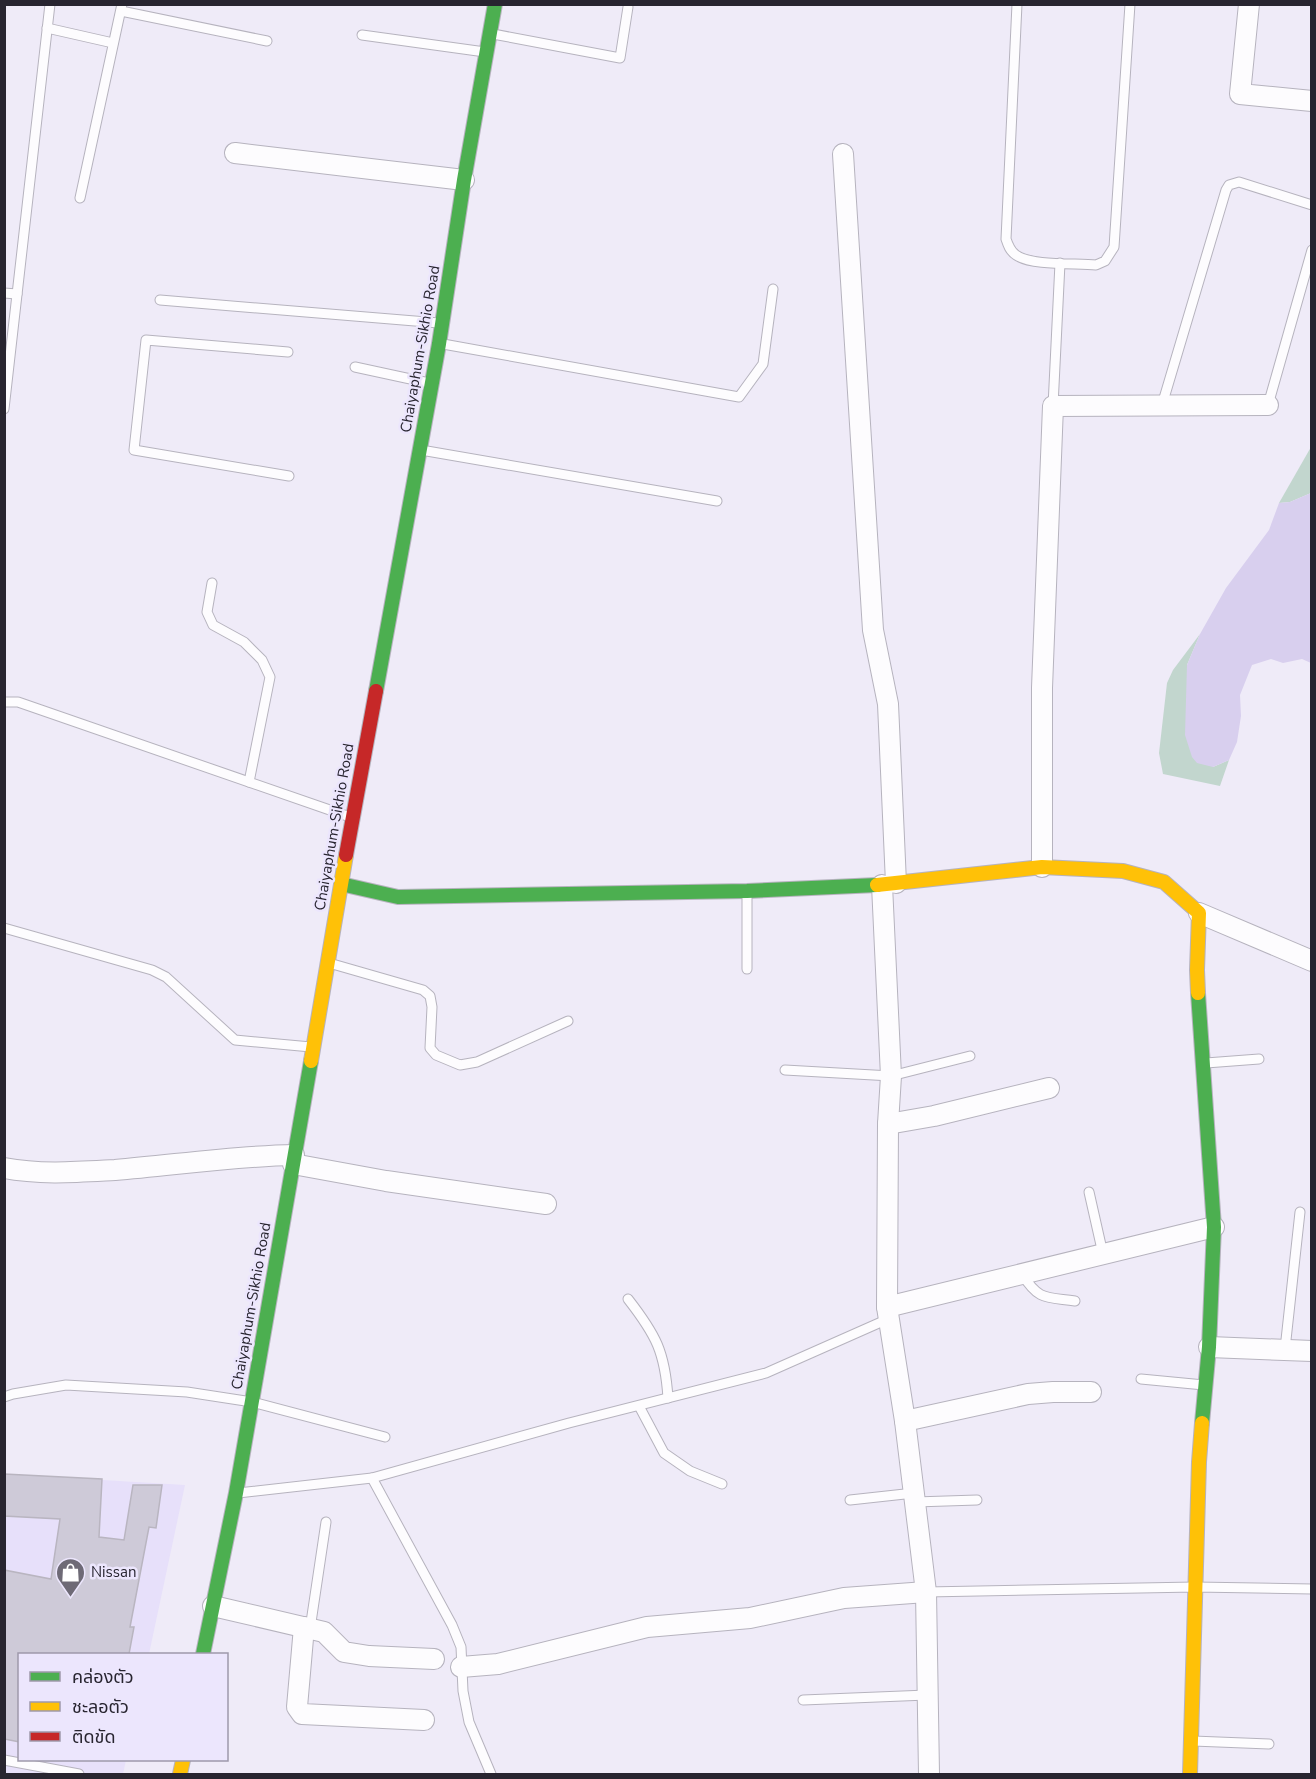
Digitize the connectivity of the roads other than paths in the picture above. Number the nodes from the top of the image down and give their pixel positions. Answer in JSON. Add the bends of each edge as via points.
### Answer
{"nodes":[{"id":1,"x":50,"y":4,"type":"edge"},
{"id":2,"x":495,"y":4,"type":"edge"},
{"id":3,"x":1017,"y":4,"type":"edge"},
{"id":4,"x":1130,"y":4,"type":"edge"},
{"id":5,"x":1249,"y":4,"type":"edge"},
{"id":6,"x":628,"y":7,"type":"dead end"},
{"id":7,"x":121,"y":8,"type":"edge"},
{"id":8,"x":47,"y":28,"type":"junction"},
{"id":9,"x":490,"y":34,"type":"junction"},
{"id":10,"x":363,"y":35,"type":"dead end"},
{"id":11,"x":267,"y":41,"type":"dead end"},
{"id":12,"x":114,"y":43,"type":"junction"},
{"id":13,"x":488,"y":53,"type":"junction"},
{"id":14,"x":1311,"y":101,"type":"edge"},
{"id":15,"x":235,"y":153,"type":"dead end"},
{"id":16,"x":843,"y":154,"type":"dead end"},
{"id":17,"x":464,"y":180,"type":"junction"},
{"id":18,"x":80,"y":198,"type":"dead end"},
{"id":19,"x":1311,"y":205,"type":"edge"},
{"id":20,"x":1311,"y":250,"type":"edge"},
{"id":21,"x":1060,"y":262,"type":"junction"},
{"id":22,"x":773,"y":289,"type":"dead end"},
{"id":23,"x":4,"y":293,"type":"edge"},
{"id":24,"x":17,"y":294,"type":"junction"},
{"id":25,"x":160,"y":300,"type":"dead end"},
{"id":26,"x":442,"y":323,"type":"junction"},
{"id":27,"x":439,"y":344,"type":"junction"},
{"id":28,"x":288,"y":352,"type":"dead end"},
{"id":29,"x":355,"y":367,"type":"dead end"},
{"id":30,"x":431,"y":384,"type":"junction"},
{"id":31,"x":1162,"y":405,"type":"junction"},
{"id":32,"x":1268,"y":405,"type":"joint"},
{"id":33,"x":1053,"y":406,"type":"junction"},
{"id":34,"x":4,"y":409,"type":"edge"},
{"id":35,"x":419,"y":450,"type":"junction"},
{"id":36,"x":289,"y":476,"type":"dead end"},
{"id":37,"x":717,"y":501,"type":"dead end"},
{"id":38,"x":212,"y":583,"type":"dead end"},
{"id":39,"x":4,"y":702,"type":"edge"},
{"id":40,"x":249,"y":782,"type":"junction"},
{"id":41,"x":352,"y":818,"type":"junction"},
{"id":42,"x":1042,"y":867,"type":"junction"},
{"id":43,"x":341,"y":884,"type":"junction"},
{"id":44,"x":889,"y":884,"type":"junction"},
{"id":45,"x":747,"y":891,"type":"junction"},
{"id":46,"x":1199,"y":912,"type":"junction"},
{"id":47,"x":4,"y":928,"type":"edge"},
{"id":48,"x":1306,"y":954,"type":"edge"},
{"id":49,"x":327,"y":962,"type":"junction"},
{"id":50,"x":747,"y":969,"type":"dead end"},
{"id":51,"x":568,"y":1021,"type":"dead end"},
{"id":52,"x":313,"y":1047,"type":"junction"},
{"id":53,"x":970,"y":1056,"type":"dead end"},
{"id":54,"x":1258,"y":1059,"type":"dead end"},
{"id":55,"x":1203,"y":1063,"type":"junction"},
{"id":56,"x":785,"y":1070,"type":"dead end"},
{"id":57,"x":891,"y":1076,"type":"junction"},
{"id":58,"x":1049,"y":1088,"type":"dead end"},
{"id":59,"x":888,"y":1124,"type":"junction"},
{"id":60,"x":293,"y":1159,"type":"junction"},
{"id":61,"x":4,"y":1168,"type":"edge"},
{"id":62,"x":1089,"y":1192,"type":"dead end"},
{"id":63,"x":546,"y":1204,"type":"dead end"},
{"id":64,"x":1300,"y":1212,"type":"dead end"},
{"id":65,"x":1214,"y":1227,"type":"junction"},
{"id":66,"x":1103,"y":1254,"type":"junction"},
{"id":67,"x":1022,"y":1274,"type":"junction"},
{"id":68,"x":628,"y":1299,"type":"dead end"},
{"id":69,"x":1075,"y":1301,"type":"dead end"},
{"id":70,"x":888,"y":1313,"type":"junction"},
{"id":71,"x":1209,"y":1347,"type":"junction"},
{"id":72,"x":1285,"y":1348,"type":"junction"},
{"id":73,"x":1311,"y":1351,"type":"edge"},
{"id":74,"x":1141,"y":1378,"type":"dead end"},
{"id":75,"x":1206,"y":1386,"type":"junction"},
{"id":76,"x":1091,"y":1392,"type":"dead end"},
{"id":77,"x":4,"y":1397,"type":"edge"},
{"id":78,"x":668,"y":1398,"type":"junction"},
{"id":79,"x":252,"y":1402,"type":"junction"},
{"id":80,"x":639,"y":1406,"type":"junction"},
{"id":81,"x":905,"y":1421,"type":"junction"},
{"id":82,"x":386,"y":1437,"type":"dead end"},
{"id":83,"x":372,"y":1478,"type":"junction"},
{"id":84,"x":722,"y":1484,"type":"dead end"},
{"id":85,"x":236,"y":1493,"type":"junction"},
{"id":86,"x":914,"y":1498,"type":"junction"},
{"id":87,"x":850,"y":1500,"type":"dead end"},
{"id":88,"x":977,"y":1500,"type":"dead end"},
{"id":89,"x":326,"y":1522,"type":"dead end"},
{"id":90,"x":1195,"y":1587,"type":"junction"},
{"id":91,"x":1311,"y":1589,"type":"edge"},
{"id":92,"x":926,"y":1592,"type":"junction"},
{"id":93,"x":213,"y":1606,"type":"junction"},
{"id":94,"x":307,"y":1628,"type":"junction"},
{"id":95,"x":203,"y":1653,"type":"edge"},
{"id":96,"x":434,"y":1659,"type":"dead end"},
{"id":97,"x":461,"y":1667,"type":"junction"},
{"id":98,"x":927,"y":1695,"type":"junction"},
{"id":99,"x":803,"y":1700,"type":"dead end"},
{"id":100,"x":424,"y":1720,"type":"dead end"},
{"id":101,"x":1191,"y":1741,"type":"junction"},
{"id":102,"x":1269,"y":1744,"type":"dead end"},
{"id":103,"x":4,"y":1760,"type":"edge"},
{"id":104,"x":79,"y":1774,"type":"edge"},
{"id":105,"x":491,"y":1774,"type":"edge"},
{"id":106,"x":929,"y":1774,"type":"edge"},
{"id":107,"x":1190,"y":1774,"type":"edge"}],
"edges":[{"from":1,"to":8,"type":"lane"},
{"from":2,"to":9,"type":"street","name":"Chaiyaphum-Sikhio Road"},
{"from":3,"to":21,"type":"lane","via":[[1006,239],[1018,257]]},
{"from":4,"to":21,"type":"lane","via":[[1114,248],[1096,265]]},
{"from":5,"to":14,"type":"street","via":[[1240,94]]},
{"from":6,"to":9,"type":"lane","via":[[620,58]]},
{"from":7,"to":11,"type":"lane"},
{"from":7,"to":12,"type":"lane"},
{"from":8,"to":12,"type":"lane"},
{"from":8,"to":24,"type":"lane"},
{"from":9,"to":13,"type":"street","name":"Chaiyaphum-Sikhio Road"},
{"from":10,"to":13,"type":"lane"},
{"from":12,"to":18,"type":"lane"},
{"from":13,"to":17,"type":"street","name":"Chaiyaphum-Sikhio Road"},
{"from":15,"to":17,"type":"street"},
{"from":16,"to":44,"type":"street","via":[[873,630],[888,704]]},
{"from":17,"to":26,"type":"street","name":"Chaiyaphum-Sikhio Road"},
{"from":19,"to":31,"type":"lane","via":[[1239,182],[1230,184]]},
{"from":20,"to":32,"type":"lane"},
{"from":21,"to":33,"type":"lane"},
{"from":22,"to":27,"type":"lane","via":[[763,364],[739,397]]},
{"from":23,"to":24,"type":"lane"},
{"from":24,"to":34,"type":"lane"},
{"from":25,"to":26,"type":"lane"},
{"from":26,"to":27,"type":"street","name":"Chaiyaphum-Sikhio Road"},
{"from":27,"to":30,"type":"street","name":"Chaiyaphum-Sikhio Road"},
{"from":28,"to":36,"type":"lane","via":[[146,340],[134,450]]},
{"from":29,"to":30,"type":"lane"},
{"from":30,"to":35,"type":"street","name":"Chaiyaphum-Sikhio Road"},
{"from":31,"to":32,"type":"street"},
{"from":31,"to":33,"type":"street"},
{"from":33,"to":42,"type":"street","via":[[1042,688]]},
{"from":35,"to":37,"type":"lane"},
{"from":35,"to":41,"type":"street","name":"Chaiyaphum-Sikhio Road"},
{"from":38,"to":40,"type":"lane","via":[[207,612],[213,625],[244,642],[262,660],[270,677]]},
{"from":39,"to":40,"type":"lane","via":[[18,702]]},
{"from":40,"to":41,"type":"lane"},
{"from":41,"to":43,"type":"street","name":"Chaiyaphum-Sikhio Road"},
{"from":42,"to":44,"type":"street"},
{"from":42,"to":46,"type":"street","via":[[1123,872],[1164,882]]},
{"from":43,"to":45,"type":"street","via":[[398,897]]},
{"from":43,"to":49,"type":"street","name":"Chaiyaphum-Sikhio Road"},
{"from":44,"to":45,"type":"street"},
{"from":44,"to":57,"type":"street"},
{"from":45,"to":50,"type":"lane"},
{"from":46,"to":48,"type":"street"},
{"from":46,"to":55,"type":"street","via":[[1197,970]]},
{"from":47,"to":52,"type":"lane","via":[[166,976],[235,1040]]},
{"from":49,"to":51,"type":"lane","via":[[423,990],[430,996],[432,1007],[430,1048],[436,1055],[460,1065],[477,1062]]},
{"from":49,"to":52,"type":"street","name":"Chaiyaphum-Sikhio Road"},
{"from":52,"to":60,"type":"street","name":"Chaiyaphum-Sikhio Road"},
{"from":53,"to":57,"type":"lane"},
{"from":54,"to":55,"type":"lane"},
{"from":55,"to":65,"type":"street"},
{"from":56,"to":57,"type":"lane"},
{"from":57,"to":59,"type":"street"},
{"from":58,"to":59,"type":"street"},
{"from":59,"to":70,"type":"street"},
{"from":60,"to":61,"type":"street","via":[[248,1155],[76,1173]]},
{"from":60,"to":63,"type":"street","via":[[386,1181]]},
{"from":60,"to":79,"type":"street","name":"Chaiyaphum-Sikhio Road"},
{"from":62,"to":66,"type":"lane"},
{"from":64,"to":72,"type":"lane"},
{"from":65,"to":66,"type":"street"},
{"from":65,"to":71,"type":"street"},
{"from":66,"to":67,"type":"street"},
{"from":67,"to":69,"type":"lane","via":[[1042,1297]]},
{"from":67,"to":70,"type":"street"},
{"from":68,"to":78,"type":"lane","via":[[660,1346]]},
{"from":70,"to":78,"type":"lane","via":[[766,1373]]},
{"from":70,"to":81,"type":"street"},
{"from":71,"to":72,"type":"street"},
{"from":71,"to":75,"type":"street"},
{"from":72,"to":73,"type":"street"},
{"from":74,"to":75,"type":"lane"},
{"from":75,"to":90,"type":"street"},
{"from":76,"to":81,"type":"street","via":[[1028,1394]]},
{"from":77,"to":79,"type":"lane","via":[[66,1386],[187,1392]]},
{"from":78,"to":80,"type":"lane"},
{"from":79,"to":82,"type":"lane"},
{"from":79,"to":85,"type":"street","name":"Chaiyaphum-Sikhio Road"},
{"from":80,"to":83,"type":"lane"},
{"from":80,"to":84,"type":"lane","via":[[664,1453],[690,1471]]},
{"from":81,"to":86,"type":"street"},
{"from":83,"to":85,"type":"lane"},
{"from":83,"to":97,"type":"lane","via":[[452,1625],[461,1647]]},
{"from":85,"to":93,"type":"street","name":"Chaiyaphum-Sikhio Road"},
{"from":86,"to":87,"type":"lane"},
{"from":86,"to":88,"type":"lane"},
{"from":86,"to":92,"type":"street"},
{"from":89,"to":94,"type":"lane"},
{"from":90,"to":91,"type":"lane"},
{"from":90,"to":92,"type":"lane"},
{"from":90,"to":101,"type":"street"},
{"from":92,"to":97,"type":"street","via":[[844,1598],[750,1618],[647,1627],[498,1664]]},
{"from":92,"to":98,"type":"street"},
{"from":93,"to":94,"type":"street"},
{"from":93,"to":95,"type":"street","name":"Chaiyaphum-Sikhio Road"},
{"from":94,"to":96,"type":"street","via":[[324,1632],[344,1652]]},
{"from":94,"to":100,"type":"street","via":[[297,1707],[302,1714]]},
{"from":97,"to":105,"type":"lane","via":[[469,1722]]},
{"from":98,"to":99,"type":"lane"},
{"from":98,"to":106,"type":"street"},
{"from":101,"to":102,"type":"lane"},
{"from":101,"to":107,"type":"street"},
{"from":103,"to":104,"type":"lane"}]}
